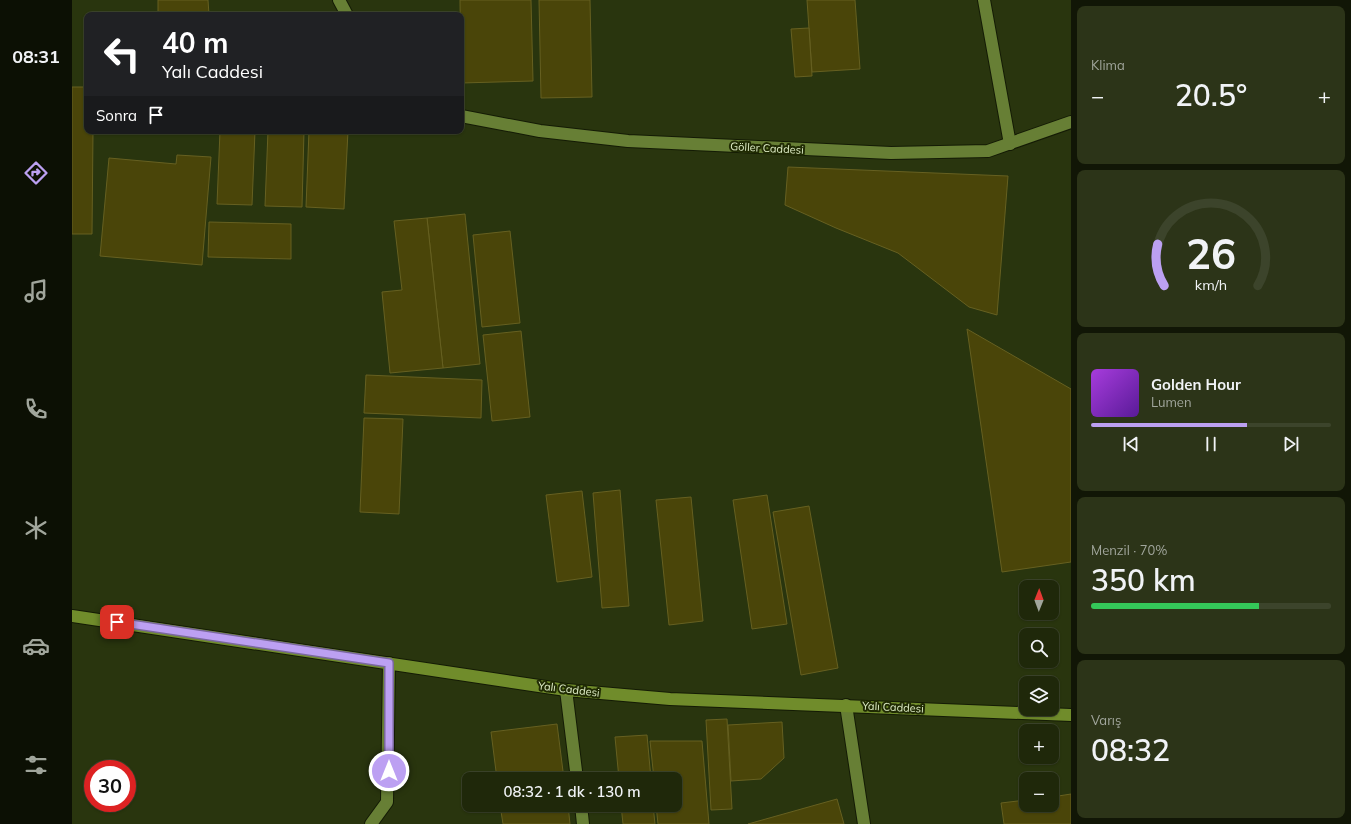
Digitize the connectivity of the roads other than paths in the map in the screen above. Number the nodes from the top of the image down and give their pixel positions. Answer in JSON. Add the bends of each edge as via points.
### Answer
{"nodes":[{"id":1,"x":339,"y":0,"type":"edge"},
{"id":2,"x":984,"y":0,"type":"edge"},
{"id":3,"x":345,"y":12,"type":"edge"},
{"id":4,"x":464,"y":117,"type":"edge"},
{"id":5,"x":1071,"y":122,"type":"edge"},
{"id":6,"x":1010,"y":144,"type":"junction"},
{"id":7,"x":72,"y":616,"type":"edge"},
{"id":8,"x":389,"y":663,"type":"junction"},
{"id":9,"x":566,"y":690,"type":"junction"},
{"id":10,"x":846,"y":705,"type":"junction"},
{"id":11,"x":1071,"y":715,"type":"edge"},
{"id":12,"x":576,"y":772,"type":"edge"},
{"id":13,"x":582,"y":812,"type":"edge"},
{"id":14,"x":372,"y":824,"type":"edge"},
{"id":15,"x":583,"y":824,"type":"edge"},
{"id":16,"x":864,"y":824,"type":"edge"}],
"edges":[{"from":1,"to":3,"type":"street"},
{"from":2,"to":6,"type":"street"},
{"from":4,"to":6,"type":"street","name":"Göller Caddesi","via":[[540,131],[628,141],[716,146],[891,153],[988,151]]},
{"from":5,"to":6,"type":"street","name":"Göller Caddesi"},
{"from":7,"to":8,"type":"street","name":"Yalı Caddesi"},
{"from":8,"to":9,"type":"street","name":"Yalı Caddesi"},
{"from":8,"to":14,"type":"street","via":[[387,802]]},
{"from":9,"to":10,"type":"street","name":"Yalı Caddesi","via":[[670,699]]},
{"from":9,"to":12,"type":"street"},
{"from":10,"to":11,"type":"street","name":"Yalı Caddesi"},
{"from":10,"to":16,"type":"street"},
{"from":13,"to":15,"type":"street"}]}
